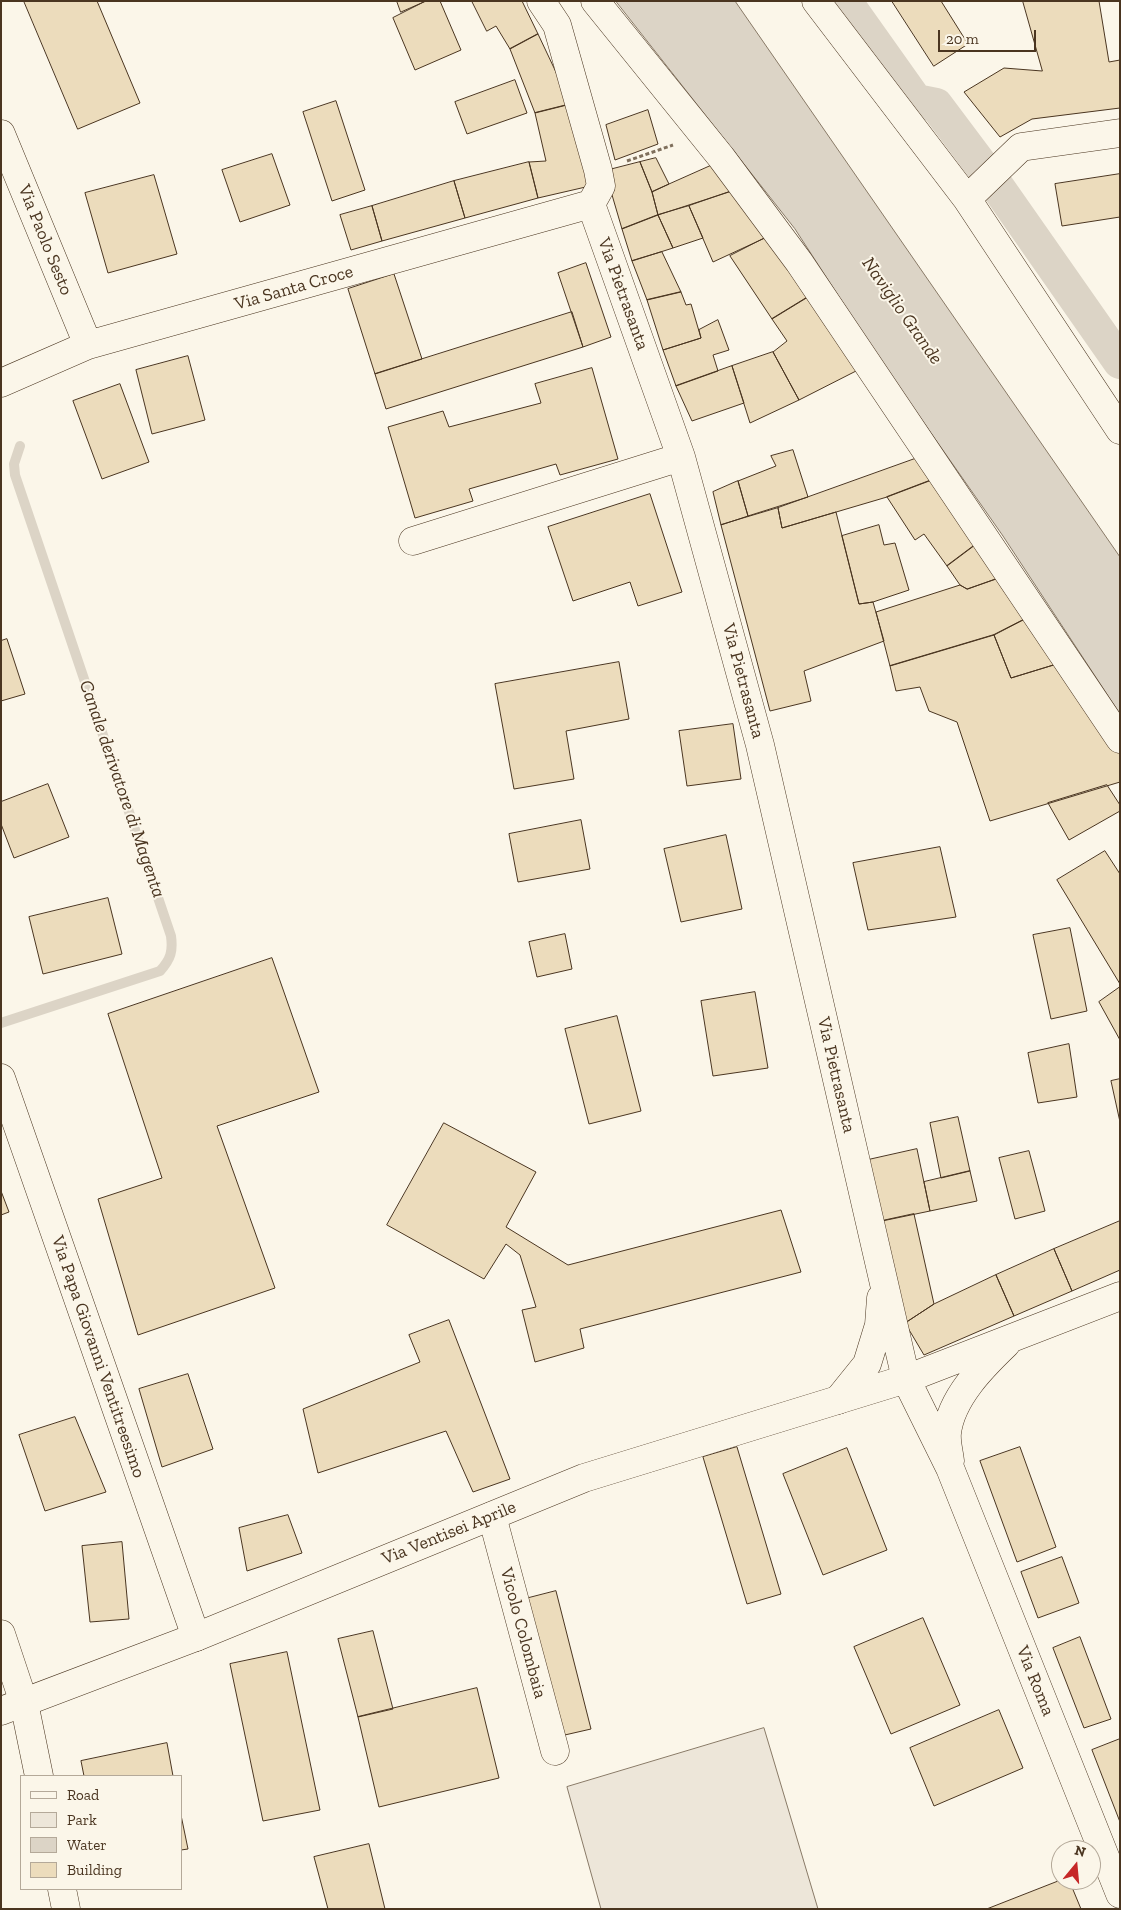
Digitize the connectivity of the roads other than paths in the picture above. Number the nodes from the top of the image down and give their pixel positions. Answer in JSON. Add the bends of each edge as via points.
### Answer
{"nodes":[{"id":1,"x":541,"y":1,"type":"edge"},
{"id":2,"x":595,"y":1,"type":"edge"},
{"id":3,"x":816,"y":1,"type":"edge"},
{"id":4,"x":1,"y":134,"type":"edge"},
{"id":5,"x":1120,"y":134,"type":"edge"},
{"id":6,"x":981,"y":185,"type":"junction"},
{"id":7,"x":591,"y":204,"type":"junction"},
{"id":8,"x":88,"y":345,"type":"junction"},
{"id":9,"x":1,"y":383,"type":"edge"},
{"id":10,"x":1120,"y":430,"type":"edge"},
{"id":11,"x":681,"y":457,"type":"junction"},
{"id":12,"x":414,"y":541,"type":"dead end"},
{"id":13,"x":1120,"y":739,"type":"edge"},
{"id":14,"x":1,"y":1078,"type":"edge"},
{"id":15,"x":883,"y":1281,"type":"junction"},
{"id":16,"x":1120,"y":1296,"type":"edge"},
{"id":17,"x":1013,"y":1338,"type":"junction"},
{"id":18,"x":906,"y":1379,"type":"junction"},
{"id":19,"x":838,"y":1400,"type":"junction"},
{"id":20,"x":950,"y":1468,"type":"junction"},
{"id":21,"x":492,"y":1516,"type":"junction"},
{"id":22,"x":1,"y":1634,"type":"edge"},
{"id":23,"x":196,"y":1637,"type":"junction"},
{"id":24,"x":12,"y":1707,"type":"edge"},
{"id":25,"x":555,"y":1751,"type":"dead end"},
{"id":26,"x":39,"y":1775,"type":"edge"},
{"id":27,"x":62,"y":1890,"type":"edge"},
{"id":28,"x":1120,"y":1894,"type":"edge"},
{"id":29,"x":66,"y":1909,"type":"edge"}],
"edges":[{"from":1,"to":7,"type":"street","via":[[557,25],[598,170],[601,186]]},
{"from":2,"to":13,"type":"street","via":[[721,158],[799,262]]},
{"from":3,"to":6,"type":"street"},
{"from":4,"to":8,"type":"street","name":"Via Paolo Sesto"},
{"from":5,"to":6,"type":"street","via":[[1021,147]]},
{"from":6,"to":10,"type":"street"},
{"from":7,"to":8,"type":"street","name":"Via Santa Croce"},
{"from":7,"to":11,"type":"street","name":"Via Pietrasanta"},
{"from":8,"to":9,"type":"street","name":"Via Santa Croce"},
{"from":11,"to":12,"type":"street"},
{"from":11,"to":15,"type":"street","name":"Via Pietrasanta","via":[[760,745]]},
{"from":14,"to":23,"type":"street","name":"Via Papa Giovanni Ventitreesimo"},
{"from":15,"to":18,"type":"street","name":"Via Pietrasanta"},
{"from":15,"to":19,"type":"street","via":[[879,1325],[867,1364]]},
{"from":16,"to":17,"type":"street","name":"Via Roma"},
{"from":17,"to":18,"type":"street","name":"Via Roma"},
{"from":17,"to":20,"type":"street","name":"Via Roma","via":[[960,1397],[947,1434]]},
{"from":18,"to":19,"type":"street","name":"Via Ventisei Aprile"},
{"from":18,"to":20,"type":"street","name":"Via Roma"},
{"from":19,"to":21,"type":"street","name":"Via Ventisei Aprile","via":[[584,1478]]},
{"from":20,"to":28,"type":"street","name":"Via Roma"},
{"from":21,"to":23,"type":"street","name":"Via Ventisei Aprile"},
{"from":21,"to":25,"type":"street","name":"Vicolo Colombaia"},
{"from":22,"to":24,"type":"street"},
{"from":23,"to":24,"type":"street","name":"Via Ventisei Aprile"},
{"from":24,"to":26,"type":"street"},
{"from":27,"to":29,"type":"street"}]}
